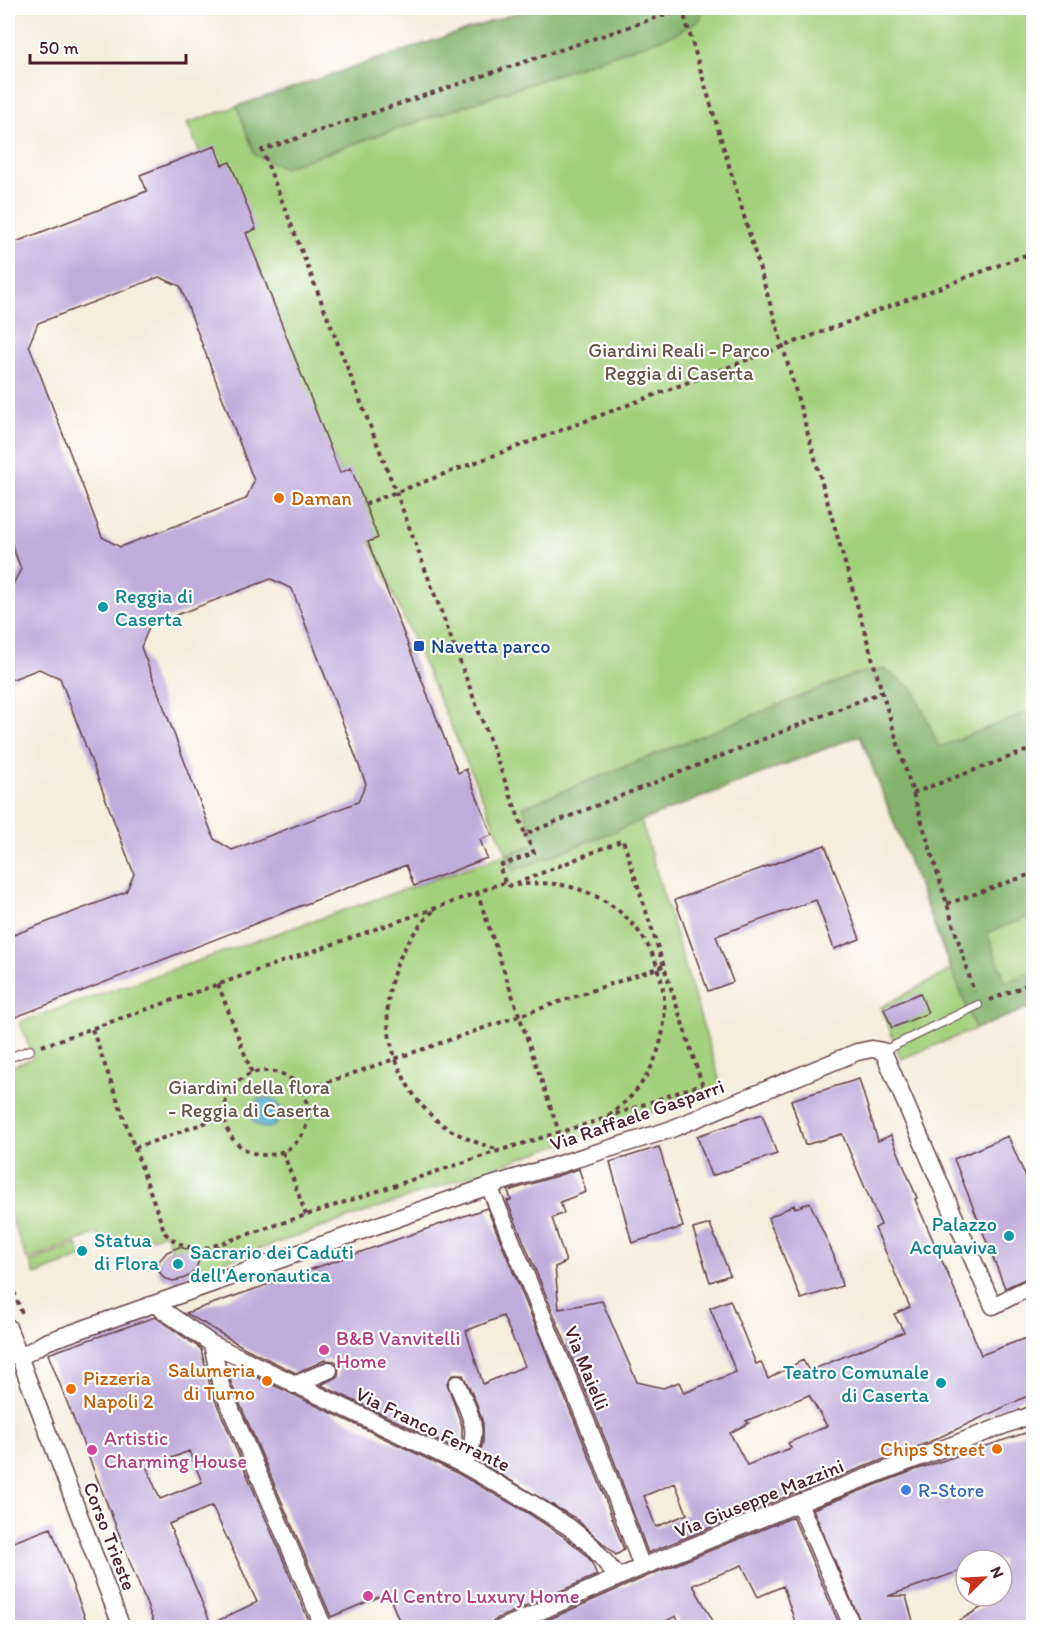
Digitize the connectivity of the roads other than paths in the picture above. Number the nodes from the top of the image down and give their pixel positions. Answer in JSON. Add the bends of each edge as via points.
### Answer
{"nodes":[{"id":1,"x":978,"y":1005,"type":"road end"},
{"id":2,"x":30,"y":1050,"type":"road end"},
{"id":3,"x":883,"y":1051,"type":"junction"},
{"id":4,"x":8,"y":1058,"type":"edge"},
{"id":5,"x":489,"y":1186,"type":"junction"},
{"id":6,"x":1034,"y":1285,"type":"edge"},
{"id":7,"x":154,"y":1304,"type":"junction"},
{"id":8,"x":8,"y":1328,"type":"edge"},
{"id":9,"x":212,"y":1344,"type":"junction"},
{"id":10,"x":19,"y":1358,"type":"junction"},
{"id":11,"x":328,"y":1370,"type":"dead end"},
{"id":12,"x":294,"y":1384,"type":"junction"},
{"id":13,"x":456,"y":1384,"type":"dead end"},
{"id":14,"x":1034,"y":1414,"type":"edge"},
{"id":15,"x":464,"y":1464,"type":"junction"},
{"id":16,"x":799,"y":1503,"type":"junction"},
{"id":17,"x":642,"y":1567,"type":"junction"},
{"id":18,"x":618,"y":1577,"type":"junction"},
{"id":19,"x":123,"y":1628,"type":"edge"},
{"id":20,"x":324,"y":1628,"type":"edge"},
{"id":21,"x":502,"y":1628,"type":"edge"},
{"id":22,"x":853,"y":1628,"type":"edge"}],
"edges":[{"from":1,"to":3,"type":"lane"},
{"from":2,"to":4,"type":"lane"},
{"from":3,"to":5,"type":"street","name":"Via Raffaele Gasparri","via":[[857,1053],[669,1130]]},
{"from":3,"to":6,"type":"street","via":[[993,1306]]},
{"from":5,"to":7,"type":"street","name":"Via Raffaele Gasparri"},
{"from":5,"to":17,"type":"street","name":"Via Maielli"},
{"from":7,"to":9,"type":"street","name":"Via Franco Ferrante"},
{"from":7,"to":10,"type":"street","name":"Via Raffaele Gasparri","via":[[46,1342]]},
{"from":8,"to":10,"type":"street","name":"Corso Trieste"},
{"from":9,"to":12,"type":"street","name":"Via Franco Ferrante"},
{"from":9,"to":20,"type":"street","via":[[221,1386]]},
{"from":10,"to":19,"type":"street","name":"Corso Trieste"},
{"from":11,"to":12,"type":"street"},
{"from":12,"to":15,"type":"street","name":"Via Franco Ferrante"},
{"from":13,"to":15,"type":"street","via":[[475,1428],[472,1450]]},
{"from":14,"to":16,"type":"street","name":"Via Giuseppe Mazzini"},
{"from":15,"to":18,"type":"street","name":"Via Franco Ferrante","via":[[569,1527],[590,1544]]},
{"from":16,"to":17,"type":"street","name":"Via Giuseppe Mazzini"},
{"from":16,"to":22,"type":"street"},
{"from":17,"to":18,"type":"street","name":"Via Giuseppe Mazzini"},
{"from":18,"to":21,"type":"street","name":"Via Giuseppe Mazzini"}]}
